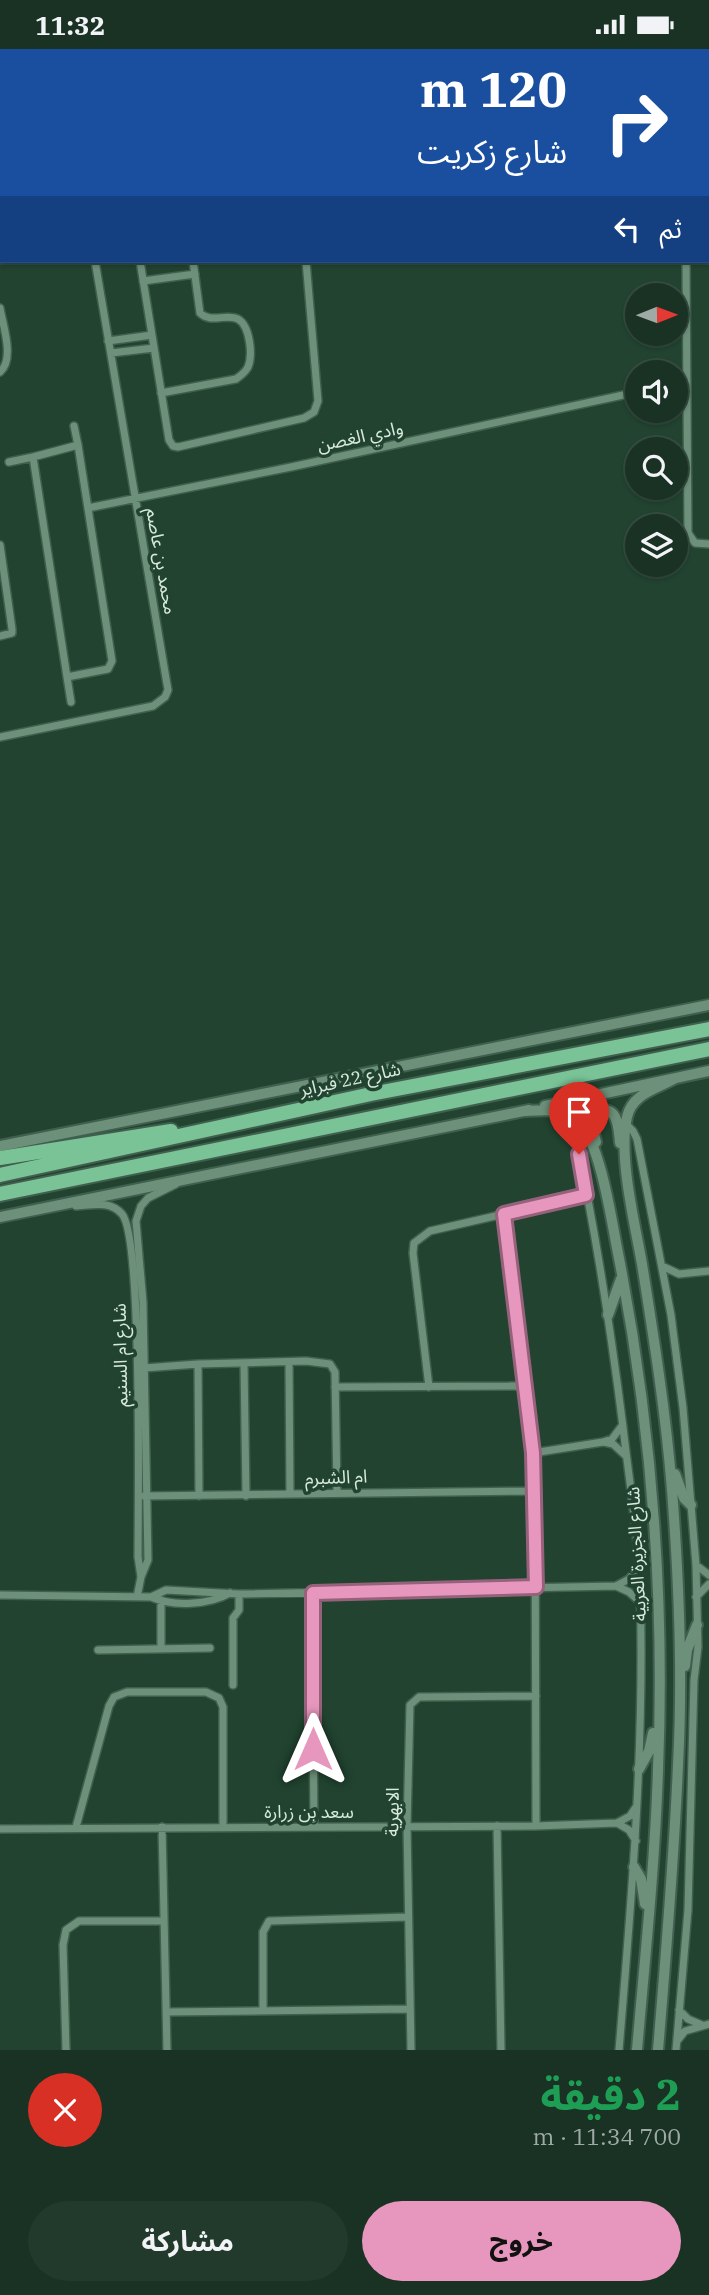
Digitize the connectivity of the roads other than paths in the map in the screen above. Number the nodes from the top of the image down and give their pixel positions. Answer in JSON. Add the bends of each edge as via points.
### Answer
{"nodes":[{"id":1,"x":95,"y":263,"type":"edge"},
{"id":2,"x":140,"y":263,"type":"edge"},
{"id":3,"x":193,"y":263,"type":"edge"},
{"id":4,"x":306,"y":263,"type":"edge"},
{"id":5,"x":686,"y":263,"type":"edge"},
{"id":6,"x":195,"y":274,"type":"junction"},
{"id":7,"x":143,"y":281,"type":"junction"},
{"id":8,"x":0,"y":308,"type":"edge"},
{"id":9,"x":2,"y":330,"type":"edge"},
{"id":10,"x":152,"y":335,"type":"junction"},
{"id":11,"x":108,"y":341,"type":"junction"},
{"id":12,"x":154,"y":348,"type":"junction"},
{"id":13,"x":110,"y":353,"type":"junction"},
{"id":14,"x":687,"y":360,"type":"edge"},
{"id":15,"x":0,"y":372,"type":"edge"},
{"id":16,"x":161,"y":393,"type":"junction"},
{"id":17,"x":625,"y":395,"type":"edge"},
{"id":18,"x":687,"y":423,"type":"edge"},
{"id":19,"x":74,"y":426,"type":"dead end"},
{"id":20,"x":78,"y":445,"type":"junction"},
{"id":21,"x":33,"y":457,"type":"junction"},
{"id":22,"x":9,"y":462,"type":"dead end"},
{"id":23,"x":135,"y":499,"type":"junction"},
{"id":24,"x":88,"y":508,"type":"junction"},
{"id":25,"x":709,"y":544,"type":"edge"},
{"id":26,"x":0,"y":545,"type":"edge"},
{"id":27,"x":0,"y":636,"type":"edge"},
{"id":28,"x":67,"y":677,"type":"junction"},
{"id":29,"x":71,"y":702,"type":"dead end"},
{"id":30,"x":0,"y":737,"type":"edge"},
{"id":31,"x":709,"y":1005,"type":"edge"},
{"id":32,"x":709,"y":1029,"type":"edge"},
{"id":33,"x":709,"y":1049,"type":"edge"},
{"id":34,"x":709,"y":1071,"type":"edge"},
{"id":35,"x":674,"y":1079,"type":"junction"},
{"id":36,"x":524,"y":1111,"type":"junction"},
{"id":37,"x":626,"y":1124,"type":"junction"},
{"id":38,"x":201,"y":1131,"type":"junction"},
{"id":39,"x":577,"y":1145,"type":"dead end"},
{"id":40,"x":0,"y":1146,"type":"edge"},
{"id":41,"x":0,"y":1158,"type":"edge"},
{"id":42,"x":0,"y":1175,"type":"edge"},
{"id":43,"x":186,"y":1178,"type":"junction"},
{"id":44,"x":0,"y":1194,"type":"edge"},
{"id":45,"x":586,"y":1195,"type":"junction"},
{"id":46,"x":608,"y":1200,"type":"junction"},
{"id":47,"x":631,"y":1207,"type":"junction"},
{"id":48,"x":44,"y":1208,"type":"junction"},
{"id":49,"x":504,"y":1214,"type":"junction"},
{"id":50,"x":0,"y":1217,"type":"edge"},
{"id":51,"x":662,"y":1266,"type":"junction"},
{"id":52,"x":709,"y":1271,"type":"edge"},
{"id":53,"x":622,"y":1273,"type":"junction"},
{"id":54,"x":684,"y":1274,"type":"junction"},
{"id":55,"x":666,"y":1286,"type":"junction"},
{"id":56,"x":608,"y":1315,"type":"junction"},
{"id":57,"x":289,"y":1362,"type":"junction"},
{"id":58,"x":244,"y":1363,"type":"junction"},
{"id":59,"x":198,"y":1364,"type":"junction"},
{"id":60,"x":144,"y":1368,"type":"junction"},
{"id":61,"x":526,"y":1386,"type":"junction"},
{"id":62,"x":335,"y":1387,"type":"junction"},
{"id":63,"x":429,"y":1387,"type":"junction"},
{"id":64,"x":622,"y":1423,"type":"junction"},
{"id":65,"x":603,"y":1442,"type":"junction"},
{"id":66,"x":668,"y":1452,"type":"junction"},
{"id":67,"x":533,"y":1453,"type":"junction"},
{"id":68,"x":626,"y":1457,"type":"junction"},
{"id":69,"x":535,"y":1490,"type":"junction"},
{"id":70,"x":337,"y":1492,"type":"junction"},
{"id":71,"x":290,"y":1495,"type":"junction"},
{"id":72,"x":142,"y":1496,"type":"junction"},
{"id":73,"x":199,"y":1496,"type":"junction"},
{"id":74,"x":246,"y":1496,"type":"junction"},
{"id":75,"x":691,"y":1505,"type":"junction"},
{"id":76,"x":696,"y":1565,"type":"junction"},
{"id":77,"x":639,"y":1567,"type":"junction"},
{"id":78,"x":709,"y":1576,"type":"edge"},
{"id":79,"x":709,"y":1584,"type":"edge"},
{"id":80,"x":616,"y":1586,"type":"junction"},
{"id":81,"x":536,"y":1587,"type":"junction"},
{"id":82,"x":161,"y":1590,"type":"junction"},
{"id":83,"x":230,"y":1593,"type":"junction"},
{"id":84,"x":313,"y":1593,"type":"junction"},
{"id":85,"x":239,"y":1594,"type":"junction"},
{"id":86,"x":0,"y":1595,"type":"edge"},
{"id":87,"x":137,"y":1597,"type":"junction"},
{"id":88,"x":151,"y":1597,"type":"junction"},
{"id":89,"x":696,"y":1597,"type":"junction"},
{"id":90,"x":161,"y":1602,"type":"junction"},
{"id":91,"x":640,"y":1602,"type":"junction"},
{"id":92,"x":697,"y":1625,"type":"junction"},
{"id":93,"x":210,"y":1648,"type":"dead end"},
{"id":94,"x":161,"y":1649,"type":"junction"},
{"id":95,"x":97,"y":1650,"type":"dead end"},
{"id":96,"x":233,"y":1685,"type":"dead end"},
{"id":97,"x":536,"y":1696,"type":"junction"},
{"id":98,"x":680,"y":1704,"type":"junction"},
{"id":99,"x":659,"y":1710,"type":"junction"},
{"id":100,"x":639,"y":1769,"type":"junction"},
{"id":101,"x":638,"y":1804,"type":"junction"},
{"id":102,"x":617,"y":1823,"type":"junction"},
{"id":103,"x":407,"y":1826,"type":"junction"},
{"id":104,"x":497,"y":1826,"type":"junction"},
{"id":105,"x":536,"y":1826,"type":"junction"},
{"id":106,"x":76,"y":1827,"type":"junction"},
{"id":107,"x":223,"y":1827,"type":"junction"},
{"id":108,"x":314,"y":1827,"type":"junction"},
{"id":109,"x":162,"y":1828,"type":"junction"},
{"id":110,"x":0,"y":1829,"type":"edge"},
{"id":111,"x":636,"y":1842,"type":"junction"},
{"id":112,"x":634,"y":1867,"type":"junction"},
{"id":113,"x":408,"y":1917,"type":"junction"},
{"id":114,"x":649,"y":1917,"type":"junction"},
{"id":115,"x":164,"y":1921,"type":"junction"},
{"id":116,"x":409,"y":2009,"type":"junction"},
{"id":117,"x":679,"y":2010,"type":"junction"},
{"id":118,"x":263,"y":2011,"type":"junction"},
{"id":119,"x":166,"y":2012,"type":"junction"},
{"id":120,"x":706,"y":2025,"type":"edge"},
{"id":121,"x":676,"y":2046,"type":"edge"},
{"id":122,"x":66,"y":2050,"type":"edge"},
{"id":123,"x":167,"y":2050,"type":"edge"},
{"id":124,"x":411,"y":2050,"type":"edge"},
{"id":125,"x":501,"y":2050,"type":"edge"},
{"id":126,"x":619,"y":2050,"type":"edge"},
{"id":127,"x":637,"y":2050,"type":"edge"},
{"id":128,"x":658,"y":2050,"type":"edge"}],
"edges":[{"from":1,"to":11,"type":"street","name":"محمد بن عاصم"},
{"from":2,"to":7,"type":"street"},
{"from":3,"to":6,"type":"street"},
{"from":4,"to":16,"type":"street","via":[[318,401],[311,415],[176,447],[169,440]]},
{"from":5,"to":14,"type":"street"},
{"from":6,"to":7,"type":"street"},
{"from":6,"to":16,"type":"street","via":[[203,316],[233,317],[245,325],[248,366],[241,376],[230,380]]},
{"from":7,"to":10,"type":"street"},
{"from":8,"to":9,"type":"street"},
{"from":9,"to":15,"type":"street","via":[[8,360]]},
{"from":10,"to":11,"type":"street"},
{"from":10,"to":12,"type":"street"},
{"from":11,"to":13,"type":"street","name":"محمد بن عاصم"},
{"from":12,"to":13,"type":"street"},
{"from":12,"to":16,"type":"street"},
{"from":13,"to":23,"type":"street","name":"محمد بن عاصم"},
{"from":17,"to":23,"type":"street","name":"وادي الغصن"},
{"from":18,"to":25,"type":"street","via":[[688,533],[695,543]]},
{"from":19,"to":20,"type":"street"},
{"from":20,"to":21,"type":"street"},
{"from":20,"to":24,"type":"street"},
{"from":21,"to":22,"type":"street"},
{"from":21,"to":28,"type":"street"},
{"from":23,"to":24,"type":"street","name":"وادي الغصن"},
{"from":23,"to":30,"type":"street","name":"محمد بن عاصم","via":[[167,683],[165,697],[153,706]]},
{"from":24,"to":28,"type":"street","via":[[112,661],[108,669]]},
{"from":26,"to":27,"type":"street","via":[[12,629]]},
{"from":28,"to":29,"type":"street"},
{"from":31,"to":40,"type":"main road","name":"شارع 22 فبراير"},
{"from":32,"to":38,"type":"highway","name":"شارع 22 فبراير"},
{"from":33,"to":44,"type":"highway"},
{"from":34,"to":35,"type":"main road"},
{"from":35,"to":36,"type":"main road"},
{"from":35,"to":37,"type":"main road","via":[[639,1097],[629,1109]]},
{"from":36,"to":43,"type":"main road"},
{"from":36,"to":46,"type":"main road","name":"شارع الجزيرة العربية","via":[[554,1110],[578,1121],[594,1151]]},
{"from":37,"to":47,"type":"main road"},
{"from":37,"to":51,"type":"street","via":[[637,1139]]},
{"from":38,"to":41,"type":"highway","via":[[144,1134]]},
{"from":38,"to":42,"type":"highway","name":"شارع 22 فبراير"},
{"from":39,"to":45,"type":"street","name":"شارع الجزيرة العربية"},
{"from":43,"to":48,"type":"main road"},
{"from":43,"to":60,"type":"street","name":"شارع ام السنيم","via":[[148,1198],[137,1216]]},
{"from":45,"to":49,"type":"street"},
{"from":45,"to":56,"type":"street","name":"شارع الجزيرة العربية"},
{"from":46,"to":47,"type":"main road","via":[[592,1124],[603,1111],[610,1112],[617,1122]]},
{"from":46,"to":53,"type":"main road","name":"شارع الجزيرة العربية"},
{"from":47,"to":66,"type":"main road"},
{"from":48,"to":50,"type":"main road"},
{"from":48,"to":72,"type":"street","name":"شارع ام السنيم","via":[[106,1204],[127,1222]]},
{"from":49,"to":61,"type":"street"},
{"from":49,"to":63,"type":"street","via":[[430,1231],[414,1243]]},
{"from":51,"to":54,"type":"street"},
{"from":51,"to":55,"type":"street"},
{"from":52,"to":54,"type":"street"},
{"from":53,"to":56,"type":"main road"},
{"from":53,"to":99,"type":"main road","name":"شارع الجزيرة العربية","via":[[649,1475]]},
{"from":54,"to":55,"type":"street"},
{"from":55,"to":75,"type":"street"},
{"from":56,"to":64,"type":"street","name":"شارع الجزيرة العربية"},
{"from":57,"to":58,"type":"street"},
{"from":57,"to":62,"type":"street","via":[[327,1362],[334,1369]]},
{"from":57,"to":71,"type":"street"},
{"from":58,"to":59,"type":"street"},
{"from":58,"to":74,"type":"street"},
{"from":59,"to":60,"type":"street"},
{"from":59,"to":73,"type":"street"},
{"from":60,"to":72,"type":"street","name":"شارع ام السنيم"},
{"from":61,"to":63,"type":"street"},
{"from":61,"to":67,"type":"street"},
{"from":62,"to":63,"type":"street"},
{"from":62,"to":70,"type":"street"},
{"from":64,"to":65,"type":"street","via":[[619,1432]]},
{"from":64,"to":68,"type":"street","name":"شارع الجزيرة العربية"},
{"from":65,"to":67,"type":"street"},
{"from":65,"to":68,"type":"street","via":[[613,1444]]},
{"from":66,"to":75,"type":"main road","via":[[677,1482]]},
{"from":66,"to":98,"type":"main road"},
{"from":67,"to":69,"type":"street"},
{"from":68,"to":77,"type":"street","name":"شارع الجزيرة العربية"},
{"from":69,"to":70,"type":"street","name":"ام الشبرم"},
{"from":69,"to":81,"type":"street"},
{"from":70,"to":71,"type":"street","name":"ام الشبرم"},
{"from":71,"to":74,"type":"street","name":"ام الشبرم"},
{"from":72,"to":73,"type":"street","name":"ام الشبرم"},
{"from":72,"to":87,"type":"street","name":"شارع ام السنيم","via":[[148,1560]]},
{"from":73,"to":74,"type":"street","name":"ام الشبرم"},
{"from":75,"to":76,"type":"street"},
{"from":76,"to":78,"type":"street"},
{"from":76,"to":89,"type":"street"},
{"from":77,"to":80,"type":"street"},
{"from":77,"to":91,"type":"street","name":"شارع الجزيرة العربية"},
{"from":79,"to":89,"type":"street"},
{"from":80,"to":81,"type":"street"},
{"from":80,"to":91,"type":"street"},
{"from":81,"to":84,"type":"street"},
{"from":81,"to":97,"type":"street"},
{"from":82,"to":83,"type":"street"},
{"from":82,"to":88,"type":"street"},
{"from":82,"to":90,"type":"street"},
{"from":83,"to":85,"type":"street"},
{"from":83,"to":90,"type":"street","via":[[212,1601]]},
{"from":84,"to":85,"type":"street"},
{"from":84,"to":108,"type":"street"},
{"from":85,"to":96,"type":"street","via":[[239,1610],[233,1618]]},
{"from":86,"to":87,"type":"street"},
{"from":87,"to":88,"type":"street"},
{"from":88,"to":90,"type":"street"},
{"from":89,"to":92,"type":"street"},
{"from":90,"to":94,"type":"street"},
{"from":91,"to":100,"type":"street","name":"شارع الجزيرة العربية"},
{"from":92,"to":98,"type":"main road","via":[[687,1650]]},
{"from":92,"to":117,"type":"street","via":[[688,1910]]},
{"from":93,"to":94,"type":"street"},
{"from":94,"to":95,"type":"street"},
{"from":97,"to":103,"type":"street","name":"الابهرية","via":[[414,1699],[410,1705]]},
{"from":97,"to":105,"type":"street"},
{"from":98,"to":128,"type":"main road"},
{"from":99,"to":100,"type":"main road","via":[[649,1751]]},
{"from":99,"to":114,"type":"main road","name":"شارع الجزيرة العربية"},
{"from":100,"to":101,"type":"street","name":"شارع الجزيرة العربية"},
{"from":101,"to":102,"type":"street","via":[[630,1816]]},
{"from":101,"to":111,"type":"street","name":"شارع الجزيرة العربية"},
{"from":102,"to":105,"type":"street","name":"سعد بن زرارة"},
{"from":102,"to":111,"type":"street","via":[[629,1830]]},
{"from":103,"to":104,"type":"street","name":"سعد بن زرارة"},
{"from":103,"to":108,"type":"street","name":"سعد بن زرارة"},
{"from":103,"to":113,"type":"street","name":"الابهرية"},
{"from":104,"to":105,"type":"street","name":"سعد بن زرارة"},
{"from":104,"to":125,"type":"street"},
{"from":106,"to":107,"type":"street","via":[[114,1697],[127,1692],[206,1692],[219,1698],[223,1707]]},
{"from":106,"to":109,"type":"street","name":"سعد بن زرارة"},
{"from":106,"to":110,"type":"street","name":"سعد بن زرارة"},
{"from":107,"to":108,"type":"street","name":"سعد بن زرارة"},
{"from":107,"to":109,"type":"street","name":"سعد بن زرارة"},
{"from":109,"to":115,"type":"street"},
{"from":111,"to":112,"type":"street","name":"شارع الجزيرة العربية"},
{"from":112,"to":114,"type":"main road"},
{"from":112,"to":126,"type":"street","name":"شارع الجزيرة العربية"},
{"from":113,"to":116,"type":"street","name":"الابهرية"},
{"from":113,"to":118,"type":"street","via":[[269,1921],[263,1932]]},
{"from":114,"to":127,"type":"main road","name":"شارع الجزيرة العربية"},
{"from":115,"to":119,"type":"street"},
{"from":115,"to":122,"type":"street","via":[[72,1924],[63,1937]]},
{"from":116,"to":118,"type":"street"},
{"from":116,"to":124,"type":"street","name":"الابهرية"},
{"from":117,"to":120,"type":"street"},
{"from":117,"to":121,"type":"street"},
{"from":118,"to":119,"type":"street"},
{"from":119,"to":123,"type":"street"},
{"from":120,"to":121,"type":"street","via":[[685,2031]]}]}
